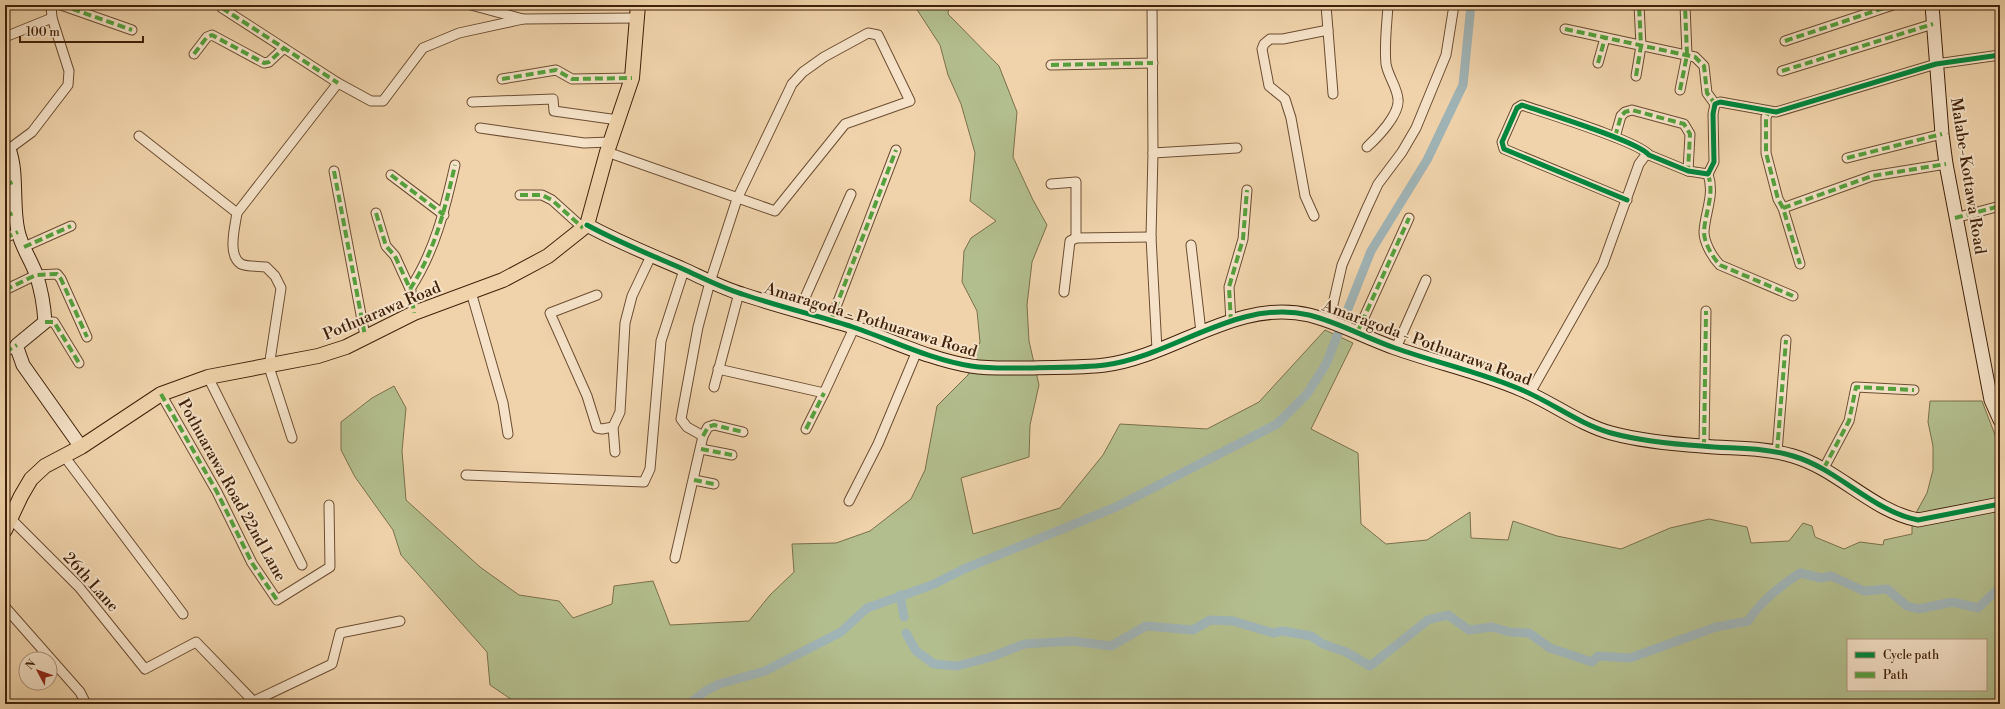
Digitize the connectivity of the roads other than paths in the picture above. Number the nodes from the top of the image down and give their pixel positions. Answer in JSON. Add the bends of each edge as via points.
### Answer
{"nodes":[{"id":1,"x":51,"y":5,"type":"edge"},
{"id":2,"x":61,"y":5,"type":"edge"},
{"id":3,"x":471,"y":5,"type":"edge"},
{"id":4,"x":1152,"y":5,"type":"edge"},
{"id":5,"x":1326,"y":5,"type":"edge"},
{"id":6,"x":1388,"y":5,"type":"edge"},
{"id":7,"x":1454,"y":5,"type":"edge"},
{"id":8,"x":1639,"y":5,"type":"edge"},
{"id":9,"x":1686,"y":5,"type":"edge"},
{"id":10,"x":1893,"y":5,"type":"edge"},
{"id":11,"x":1932,"y":5,"type":"edge"},
{"id":12,"x":222,"y":8,"type":"dead end"},
{"id":13,"x":637,"y":12,"type":"edge"},
{"id":14,"x":52,"y":18,"type":"junction"},
{"id":15,"x":523,"y":19,"type":"junction"},
{"id":16,"x":1933,"y":24,"type":"junction"},
{"id":17,"x":1565,"y":29,"type":"dead end"},
{"id":18,"x":132,"y":30,"type":"dead end"},
{"id":19,"x":1328,"y":30,"type":"junction"},
{"id":20,"x":5,"y":37,"type":"edge"},
{"id":21,"x":1605,"y":38,"type":"junction"},
{"id":22,"x":1785,"y":41,"type":"dead end"},
{"id":23,"x":1641,"y":46,"type":"junction"},
{"id":24,"x":284,"y":48,"type":"junction"},
{"id":25,"x":194,"y":54,"type":"dead end"},
{"id":26,"x":1687,"y":55,"type":"junction"},
{"id":27,"x":2000,"y":55,"type":"edge"},
{"id":28,"x":1153,"y":63,"type":"junction"},
{"id":29,"x":1598,"y":64,"type":"dead end"},
{"id":30,"x":1936,"y":64,"type":"junction"},
{"id":31,"x":1051,"y":65,"type":"dead end"},
{"id":32,"x":1782,"y":71,"type":"dead end"},
{"id":33,"x":1636,"y":76,"type":"dead end"},
{"id":34,"x":632,"y":78,"type":"junction"},
{"id":35,"x":502,"y":79,"type":"dead end"},
{"id":36,"x":338,"y":84,"type":"junction"},
{"id":37,"x":1680,"y":90,"type":"dead end"},
{"id":38,"x":1333,"y":94,"type":"dead end"},
{"id":39,"x":472,"y":102,"type":"dead end"},
{"id":40,"x":1715,"y":104,"type":"junction"},
{"id":41,"x":1770,"y":112,"type":"junction"},
{"id":42,"x":618,"y":120,"type":"junction"},
{"id":43,"x":480,"y":128,"type":"dead end"},
{"id":44,"x":1942,"y":134,"type":"junction"},
{"id":45,"x":139,"y":136,"type":"dead end"},
{"id":46,"x":1615,"y":137,"type":"junction"},
{"id":47,"x":1367,"y":146,"type":"dead end"},
{"id":48,"x":608,"y":147,"type":"junction"},
{"id":49,"x":1237,"y":148,"type":"dead end"},
{"id":50,"x":7,"y":149,"type":"edge"},
{"id":51,"x":896,"y":150,"type":"dead end"},
{"id":52,"x":1153,"y":153,"type":"junction"},
{"id":53,"x":1649,"y":155,"type":"junction"},
{"id":54,"x":1847,"y":158,"type":"dead end"},
{"id":55,"x":1946,"y":164,"type":"junction"},
{"id":56,"x":455,"y":165,"type":"dead end"},
{"id":57,"x":334,"y":171,"type":"dead end"},
{"id":58,"x":1688,"y":171,"type":"junction"},
{"id":59,"x":1708,"y":174,"type":"junction"},
{"id":60,"x":391,"y":175,"type":"dead end"},
{"id":61,"x":9,"y":183,"type":"edge"},
{"id":62,"x":1051,"y":184,"type":"dead end"},
{"id":63,"x":1246,"y":190,"type":"dead end"},
{"id":64,"x":520,"y":194,"type":"dead end"},
{"id":65,"x":851,"y":194,"type":"dead end"},
{"id":66,"x":737,"y":199,"type":"junction"},
{"id":67,"x":1627,"y":200,"type":"junction"},
{"id":68,"x":2000,"y":206,"type":"edge"},
{"id":69,"x":1783,"y":208,"type":"junction"},
{"id":70,"x":236,"y":213,"type":"junction"},
{"id":71,"x":376,"y":213,"type":"dead end"},
{"id":72,"x":10,"y":214,"type":"edge"},
{"id":73,"x":444,"y":215,"type":"junction"},
{"id":74,"x":1314,"y":216,"type":"dead end"},
{"id":75,"x":1409,"y":218,"type":"dead end"},
{"id":76,"x":1956,"y":218,"type":"junction"},
{"id":77,"x":71,"y":226,"type":"dead end"},
{"id":78,"x":585,"y":227,"type":"junction"},
{"id":79,"x":18,"y":232,"type":"junction"},
{"id":80,"x":1151,"y":237,"type":"junction"},
{"id":81,"x":5,"y":238,"type":"edge"},
{"id":82,"x":1076,"y":238,"type":"junction"},
{"id":83,"x":1191,"y":245,"type":"dead end"},
{"id":84,"x":24,"y":247,"type":"junction"},
{"id":85,"x":651,"y":256,"type":"junction"},
{"id":86,"x":1800,"y":264,"type":"dead end"},
{"id":87,"x":684,"y":270,"type":"junction"},
{"id":88,"x":36,"y":275,"type":"junction"},
{"id":89,"x":1426,"y":280,"type":"dead end"},
{"id":90,"x":710,"y":282,"type":"junction"},
{"id":91,"x":410,"y":289,"type":"junction"},
{"id":92,"x":5,"y":290,"type":"edge"},
{"id":93,"x":471,"y":292,"type":"junction"},
{"id":94,"x":1064,"y":292,"type":"dead end"},
{"id":95,"x":739,"y":293,"type":"junction"},
{"id":96,"x":597,"y":296,"type":"dead end"},
{"id":97,"x":1793,"y":296,"type":"dead end"},
{"id":98,"x":799,"y":311,"type":"junction"},
{"id":99,"x":1706,"y":311,"type":"dead end"},
{"id":100,"x":414,"y":313,"type":"junction"},
{"id":101,"x":831,"y":320,"type":"junction"},
{"id":102,"x":45,"y":322,"type":"junction"},
{"id":103,"x":1231,"y":322,"type":"junction"},
{"id":104,"x":1342,"y":327,"type":"junction"},
{"id":105,"x":854,"y":328,"type":"junction"},
{"id":106,"x":1201,"y":332,"type":"junction"},
{"id":107,"x":365,"y":336,"type":"junction"},
{"id":108,"x":87,"y":337,"type":"dead end"},
{"id":109,"x":1786,"y":340,"type":"dead end"},
{"id":110,"x":17,"y":345,"type":"junction"},
{"id":111,"x":1396,"y":348,"type":"junction"},
{"id":112,"x":1157,"y":350,"type":"junction"},
{"id":113,"x":917,"y":351,"type":"junction"},
{"id":114,"x":5,"y":352,"type":"edge"},
{"id":115,"x":79,"y":363,"type":"dead end"},
{"id":116,"x":269,"y":367,"type":"junction"},
{"id":117,"x":718,"y":370,"type":"junction"},
{"id":118,"x":208,"y":377,"type":"junction"},
{"id":119,"x":714,"y":387,"type":"dead end"},
{"id":120,"x":1914,"y":390,"type":"dead end"},
{"id":121,"x":824,"y":393,"type":"junction"},
{"id":122,"x":1530,"y":393,"type":"junction"},
{"id":123,"x":161,"y":394,"type":"junction"},
{"id":124,"x":2000,"y":420,"type":"edge"},
{"id":125,"x":613,"y":427,"type":"junction"},
{"id":126,"x":806,"y":429,"type":"dead end"},
{"id":127,"x":743,"y":432,"type":"dead end"},
{"id":128,"x":508,"y":434,"type":"dead end"},
{"id":129,"x":703,"y":436,"type":"junction"},
{"id":130,"x":292,"y":438,"type":"dead end"},
{"id":131,"x":81,"y":447,"type":"junction"},
{"id":132,"x":1704,"y":447,"type":"junction"},
{"id":133,"x":701,"y":449,"type":"junction"},
{"id":134,"x":614,"y":452,"type":"dead end"},
{"id":135,"x":1777,"y":452,"type":"junction"},
{"id":136,"x":732,"y":455,"type":"dead end"},
{"id":137,"x":64,"y":456,"type":"junction"},
{"id":138,"x":1824,"y":468,"type":"junction"},
{"id":139,"x":466,"y":475,"type":"dead end"},
{"id":140,"x":694,"y":480,"type":"junction"},
{"id":141,"x":714,"y":484,"type":"dead end"},
{"id":142,"x":849,"y":501,"type":"dead end"},
{"id":143,"x":2000,"y":504,"type":"edge"},
{"id":144,"x":329,"y":505,"type":"dead end"},
{"id":145,"x":8,"y":524,"type":"edge"},
{"id":146,"x":675,"y":558,"type":"dead end"},
{"id":147,"x":302,"y":565,"type":"dead end"},
{"id":148,"x":5,"y":607,"type":"edge"},
{"id":149,"x":183,"y":614,"type":"dead end"},
{"id":150,"x":400,"y":621,"type":"dead end"},
{"id":151,"x":5,"y":702,"type":"edge"},
{"id":152,"x":253,"y":703,"type":"edge"},
{"id":153,"x":7,"y":704,"type":"edge"},
{"id":154,"x":86,"y":704,"type":"edge"}],
"edges":[{"from":1,"to":14,"type":"street"},
{"from":2,"to":18,"type":"street"},
{"from":3,"to":15,"type":"street"},
{"from":4,"to":28,"type":"street"},
{"from":5,"to":19,"type":"street"},
{"from":6,"to":47,"type":"street","via":[[1385,50],[1398,105],[1383,131]]},
{"from":7,"to":104,"type":"street","via":[[1446,54],[1416,128],[1378,184],[1342,265]]},
{"from":8,"to":23,"type":"street"},
{"from":9,"to":26,"type":"street"},
{"from":10,"to":22,"type":"street"},
{"from":11,"to":16,"type":"street","name":"Malabe-Kottawa Road"},
{"from":12,"to":24,"type":"street"},
{"from":13,"to":15,"type":"street"},
{"from":13,"to":34,"type":"main road"},
{"from":14,"to":20,"type":"street"},
{"from":14,"to":50,"type":"street","via":[[69,71],[68,85],[32,132]]},
{"from":15,"to":36,"type":"street","via":[[459,33],[423,48],[383,101],[371,101]]},
{"from":16,"to":30,"type":"street","name":"Malabe-Kottawa Road"},
{"from":16,"to":32,"type":"street"},
{"from":17,"to":21,"type":"street"},
{"from":19,"to":38,"type":"street"},
{"from":19,"to":74,"type":"street","via":[[1270,39],[1262,49],[1269,86],[1285,99],[1291,118],[1305,196]]},
{"from":21,"to":23,"type":"street"},
{"from":21,"to":29,"type":"street"},
{"from":23,"to":26,"type":"street"},
{"from":23,"to":33,"type":"street"},
{"from":24,"to":25,"type":"street","via":[[269,62],[264,63],[212,35],[207,37]]},
{"from":24,"to":36,"type":"street"},
{"from":26,"to":37,"type":"street"},
{"from":26,"to":40,"type":"street","via":[[1695,57],[1704,66],[1707,93]]},
{"from":27,"to":30,"type":"street"},
{"from":28,"to":31,"type":"street"},
{"from":28,"to":52,"type":"street"},
{"from":30,"to":41,"type":"street"},
{"from":30,"to":44,"type":"street","name":"Malabe-Kottawa Road"},
{"from":34,"to":35,"type":"street","via":[[572,78],[556,70]]},
{"from":34,"to":42,"type":"main road"},
{"from":36,"to":70,"type":"street"},
{"from":39,"to":42,"type":"street","via":[[553,99],[554,111]]},
{"from":40,"to":41,"type":"street","via":[[1720,102]]},
{"from":40,"to":59,"type":"street","via":[[1714,162]]},
{"from":41,"to":69,"type":"street","via":[[1766,117],[1766,153],[1778,199]]},
{"from":42,"to":48,"type":"main road"},
{"from":43,"to":48,"type":"street"},
{"from":44,"to":54,"type":"street"},
{"from":44,"to":55,"type":"street","name":"Malabe-Kottawa Road"},
{"from":45,"to":70,"type":"street"},
{"from":46,"to":53,"type":"street","via":[[1645,150]]},
{"from":46,"to":58,"type":"street","via":[[1621,116],[1632,110],[1684,124],[1690,134]]},
{"from":46,"to":67,"type":"street","via":[[1522,105],[1517,108],[1502,142],[1504,149],[1509,152]]},
{"from":48,"to":66,"type":"street"},
{"from":48,"to":78,"type":"main road"},
{"from":49,"to":52,"type":"street"},
{"from":50,"to":61,"type":"street","via":[[14,162]]},
{"from":51,"to":101,"type":"street"},
{"from":52,"to":80,"type":"street"},
{"from":53,"to":58,"type":"street"},
{"from":53,"to":67,"type":"street","via":[[1639,164]]},
{"from":55,"to":69,"type":"street","via":[[1872,176]]},
{"from":55,"to":76,"type":"street","name":"Malabe-Kottawa Road"},
{"from":56,"to":73,"type":"street"},
{"from":57,"to":107,"type":"street"},
{"from":58,"to":59,"type":"street"},
{"from":59,"to":97,"type":"street","via":[[1711,196],[1704,234],[1714,259],[1720,266]]},
{"from":60,"to":73,"type":"street"},
{"from":61,"to":72,"type":"street"},
{"from":62,"to":82,"type":"street","via":[[1076,182]]},
{"from":63,"to":103,"type":"street","via":[[1243,239],[1230,286]]},
{"from":64,"to":78,"type":"street","via":[[542,195],[552,200]]},
{"from":65,"to":98,"type":"street"},
{"from":66,"to":66,"type":"street","via":[[792,84],[824,56],[868,33],[878,34],[910,101],[845,124],[775,211]]},
{"from":66,"to":90,"type":"street"},
{"from":67,"to":122,"type":"street","via":[[1603,264]]},
{"from":68,"to":76,"type":"street"},
{"from":69,"to":86,"type":"street"},
{"from":70,"to":116,"type":"street","via":[[233,250],[235,258],[242,265],[266,267],[275,276],[281,288]]},
{"from":71,"to":91,"type":"street","via":[[386,246],[395,256]]},
{"from":72,"to":79,"type":"street"},
{"from":73,"to":91,"type":"street","via":[[424,269]]},
{"from":75,"to":104,"type":"street"},
{"from":76,"to":124,"type":"street","name":"Malabe-Kottawa Road","via":[[1991,400]]},
{"from":77,"to":84,"type":"street"},
{"from":78,"to":85,"type":"street","name":"Amaragoda - Pothuarawa Road"},
{"from":78,"to":93,"type":"main road","name":"Pothuarawa Road","via":[[548,256],[503,280]]},
{"from":79,"to":81,"type":"street"},
{"from":79,"to":84,"type":"street"},
{"from":80,"to":82,"type":"street"},
{"from":80,"to":112,"type":"street"},
{"from":82,"to":94,"type":"street","via":[[1070,241]]},
{"from":83,"to":106,"type":"street"},
{"from":84,"to":88,"type":"street"},
{"from":85,"to":87,"type":"street","name":"Amaragoda - Pothuarawa Road"},
{"from":85,"to":125,"type":"street","via":[[632,296],[625,323],[620,412]]},
{"from":87,"to":90,"type":"street","name":"Amaragoda - Pothuarawa Road"},
{"from":87,"to":139,"type":"street","via":[[661,341],[650,468],[644,482]]},
{"from":88,"to":92,"type":"street"},
{"from":88,"to":102,"type":"street"},
{"from":88,"to":108,"type":"street","via":[[57,274]]},
{"from":89,"to":111,"type":"street"},
{"from":90,"to":95,"type":"street","name":"Amaragoda - Pothuarawa Road"},
{"from":90,"to":129,"type":"street","via":[[698,327],[681,419],[687,427]]},
{"from":91,"to":100,"type":"street"},
{"from":93,"to":100,"type":"main road","name":"Pothuarawa Road"},
{"from":93,"to":128,"type":"street","via":[[504,403]]},
{"from":95,"to":98,"type":"street","name":"Amaragoda - Pothuarawa Road"},
{"from":95,"to":117,"type":"street"},
{"from":96,"to":125,"type":"street","via":[[550,313],[587,396],[597,428],[602,430]]},
{"from":98,"to":101,"type":"street","name":"Amaragoda - Pothuarawa Road"},
{"from":99,"to":132,"type":"street"},
{"from":100,"to":107,"type":"main road","name":"Pothuarawa Road"},
{"from":101,"to":105,"type":"street","name":"Amaragoda - Pothuarawa Road"},
{"from":102,"to":110,"type":"street"},
{"from":102,"to":115,"type":"street","via":[[54,322]]},
{"from":103,"to":104,"type":"street","name":"Amaragoda - Pothuarawa Road","via":[[1250,316],[1282,312],[1308,315]]},
{"from":103,"to":106,"type":"street","name":"Amaragoda - Pothuarawa Road"},
{"from":104,"to":111,"type":"street","name":"Amaragoda - Pothuarawa Road"},
{"from":105,"to":113,"type":"street","name":"Amaragoda - Pothuarawa Road"},
{"from":105,"to":121,"type":"street"},
{"from":106,"to":112,"type":"street","name":"Amaragoda - Pothuarawa Road"},
{"from":107,"to":116,"type":"main road","name":"Pothuarawa Road","via":[[346,347]]},
{"from":109,"to":135,"type":"street"},
{"from":110,"to":114,"type":"street"},
{"from":110,"to":131,"type":"street","via":[[23,365]]},
{"from":111,"to":122,"type":"street","name":"Amaragoda - Pothuarawa Road","via":[[1499,380]]},
{"from":112,"to":113,"type":"street","name":"Amaragoda - Pothuarawa Road","via":[[1106,365],[1001,368],[968,366]]},
{"from":113,"to":142,"type":"street","via":[[878,444]]},
{"from":116,"to":118,"type":"main road","name":"Pothuarawa Road"},
{"from":116,"to":130,"type":"street"},
{"from":117,"to":119,"type":"street"},
{"from":117,"to":121,"type":"street"},
{"from":118,"to":123,"type":"main road","name":"Pothuarawa Road"},
{"from":118,"to":147,"type":"street"},
{"from":120,"to":138,"type":"street","via":[[1856,387],[1849,421]]},
{"from":121,"to":126,"type":"street"},
{"from":122,"to":132,"type":"street","name":"Amaragoda - Pothuarawa Road","via":[[1577,420],[1607,432],[1641,440]]},
{"from":123,"to":131,"type":"main road","name":"Pothuarawa Road"},
{"from":123,"to":144,"type":"street","name":"Pothuarawa Road 22nd Lane","via":[[217,492],[252,563],[277,600],[330,567]]},
{"from":125,"to":134,"type":"street"},
{"from":127,"to":129,"type":"street","via":[[714,425],[708,427]]},
{"from":129,"to":133,"type":"street"},
{"from":131,"to":137,"type":"main road","name":"Pothuarawa Road"},
{"from":132,"to":135,"type":"street","name":"Amaragoda - Pothuarawa Road","via":[[1738,447]]},
{"from":133,"to":136,"type":"street"},
{"from":133,"to":140,"type":"street"},
{"from":135,"to":138,"type":"street","name":"Amaragoda - Pothuarawa Road"},
{"from":137,"to":145,"type":"main road","name":"Pothuarawa Road","via":[[45,466],[31,479],[20,496]]},
{"from":137,"to":149,"type":"street"},
{"from":138,"to":143,"type":"street","name":"Amaragoda - Pothuarawa Road","via":[[1889,509],[1918,520]]},
{"from":140,"to":141,"type":"street"},
{"from":140,"to":146,"type":"street"},
{"from":145,"to":152,"type":"street","name":"26th Lane","via":[[79,587],[145,669],[196,642]]},
{"from":148,"to":154,"type":"street","via":[[80,692]]},
{"from":150,"to":152,"type":"street","via":[[340,633],[332,664]]},
{"from":151,"to":153,"type":"street"}]}
